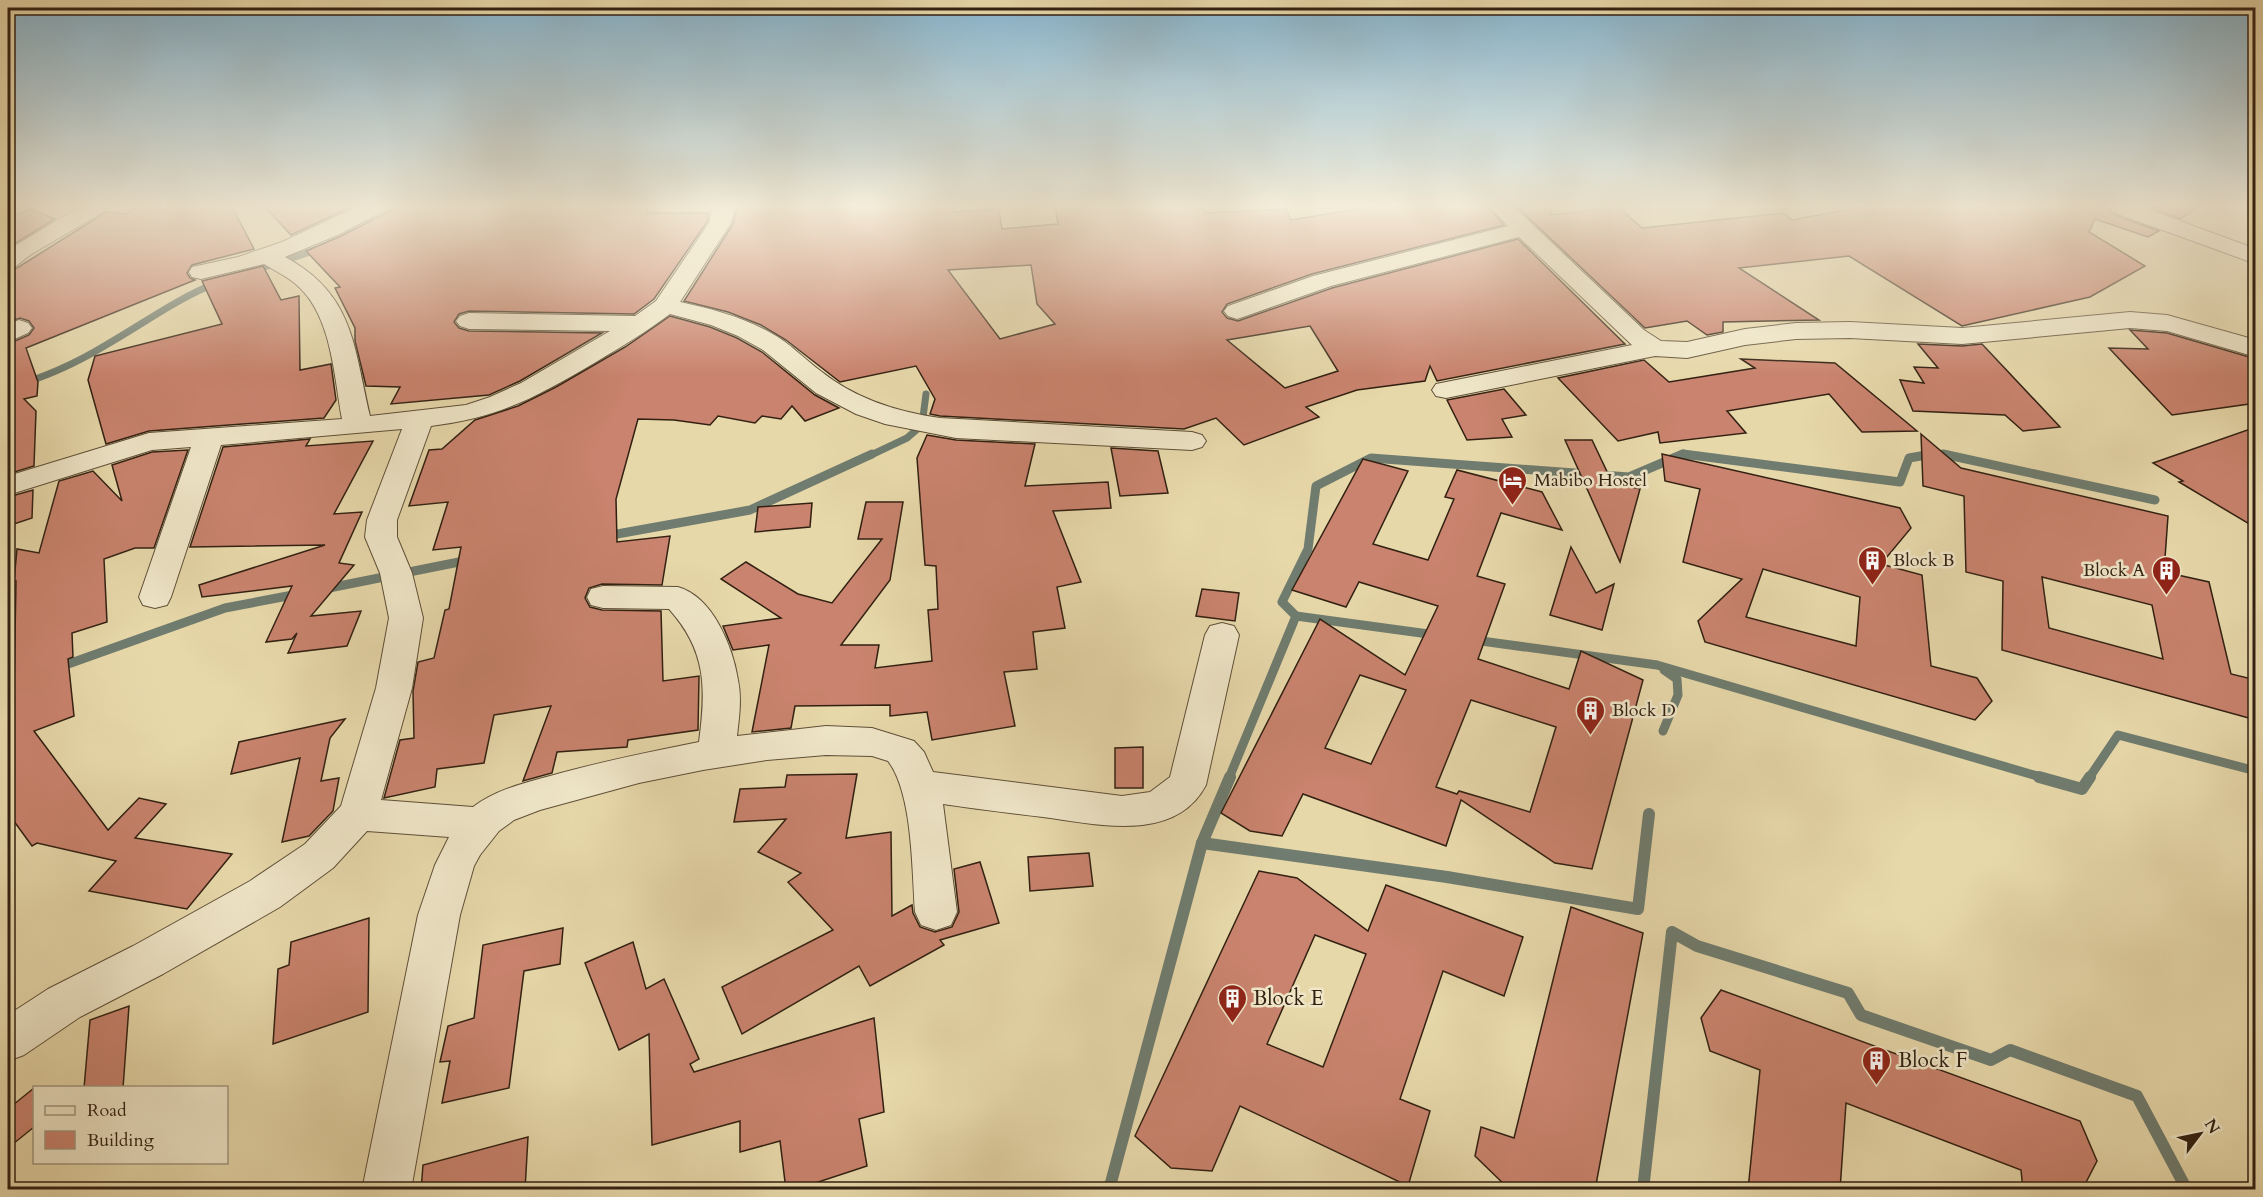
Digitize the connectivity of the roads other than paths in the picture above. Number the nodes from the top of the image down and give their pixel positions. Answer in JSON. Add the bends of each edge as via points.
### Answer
{"nodes":[{"id":1,"x":247,"y":263,"type":"edge"},
{"id":2,"x":278,"y":263,"type":"edge"},
{"id":3,"x":695,"y":263,"type":"edge"},
{"id":4,"x":1392,"y":263,"type":"edge"},
{"id":5,"x":1559,"y":263,"type":"edge"},
{"id":6,"x":201,"y":272,"type":"dead end"},
{"id":7,"x":665,"y":306,"type":"junction"},
{"id":8,"x":1237,"y":311,"type":"dead end"},
{"id":9,"x":469,"y":321,"type":"dead end"},
{"id":10,"x":641,"y":324,"type":"junction"},
{"id":11,"x":1654,"y":348,"type":"junction"},
{"id":12,"x":2256,"y":349,"type":"edge"},
{"id":13,"x":1446,"y":390,"type":"dead end"},
{"id":14,"x":420,"y":418,"type":"junction"},
{"id":15,"x":358,"y":426,"type":"junction"},
{"id":16,"x":209,"y":437,"type":"junction"},
{"id":17,"x":1192,"y":441,"type":"dead end"},
{"id":18,"x":8,"y":486,"type":"edge"},
{"id":19,"x":155,"y":597,"type":"dead end"},
{"id":20,"x":603,"y":597,"type":"dead end"},
{"id":21,"x":1222,"y":635,"type":"dead end"},
{"id":22,"x":716,"y":753,"type":"junction"},
{"id":23,"x":920,"y":786,"type":"junction"},
{"id":24,"x":358,"y":814,"type":"junction"},
{"id":25,"x":481,"y":824,"type":"junction"},
{"id":26,"x":936,"y":912,"type":"dead end"},
{"id":27,"x":8,"y":1040,"type":"edge"},
{"id":28,"x":386,"y":1190,"type":"edge"}],
"edges":[{"from":1,"to":6,"type":"street"},
{"from":2,"to":15,"type":"street","via":[[309,282],[324,303],[345,360]]},
{"from":3,"to":7,"type":"street"},
{"from":4,"to":8,"type":"street","via":[[1322,281]]},
{"from":5,"to":11,"type":"street","via":[[1635,335]]},
{"from":7,"to":10,"type":"street"},
{"from":7,"to":17,"type":"street","via":[[711,316],[758,335],[839,395],[896,419],[956,429]]},
{"from":9,"to":10,"type":"street"},
{"from":10,"to":14,"type":"street","via":[[500,403],[470,413]]},
{"from":11,"to":12,"type":"street","via":[[1687,350],[1796,331],[1962,336],[2130,320],[2167,323]]},
{"from":11,"to":13,"type":"street"},
{"from":14,"to":15,"type":"street"},
{"from":14,"to":24,"type":"street","via":[[382,520],[381,537],[396,573],[406,618],[394,688]]},
{"from":15,"to":16,"type":"street"},
{"from":16,"to":18,"type":"street","via":[[149,442]]},
{"from":16,"to":19,"type":"street"},
{"from":20,"to":22,"type":"street","via":[[678,597],[701,623],[722,681]]},
{"from":21,"to":23,"type":"street","via":[[1187,785],[1160,806],[1122,812]]},
{"from":22,"to":23,"type":"street","via":[[798,742],[880,744],[900,750],[912,764]]},
{"from":22,"to":25,"type":"street","via":[[640,767],[571,786],[500,809]]},
{"from":23,"to":26,"type":"street"},
{"from":24,"to":25,"type":"street"},
{"from":24,"to":27,"type":"street","via":[[318,856],[265,894],[64,1003]]},
{"from":25,"to":28,"type":"street","via":[[459,853],[442,907]]}]}
